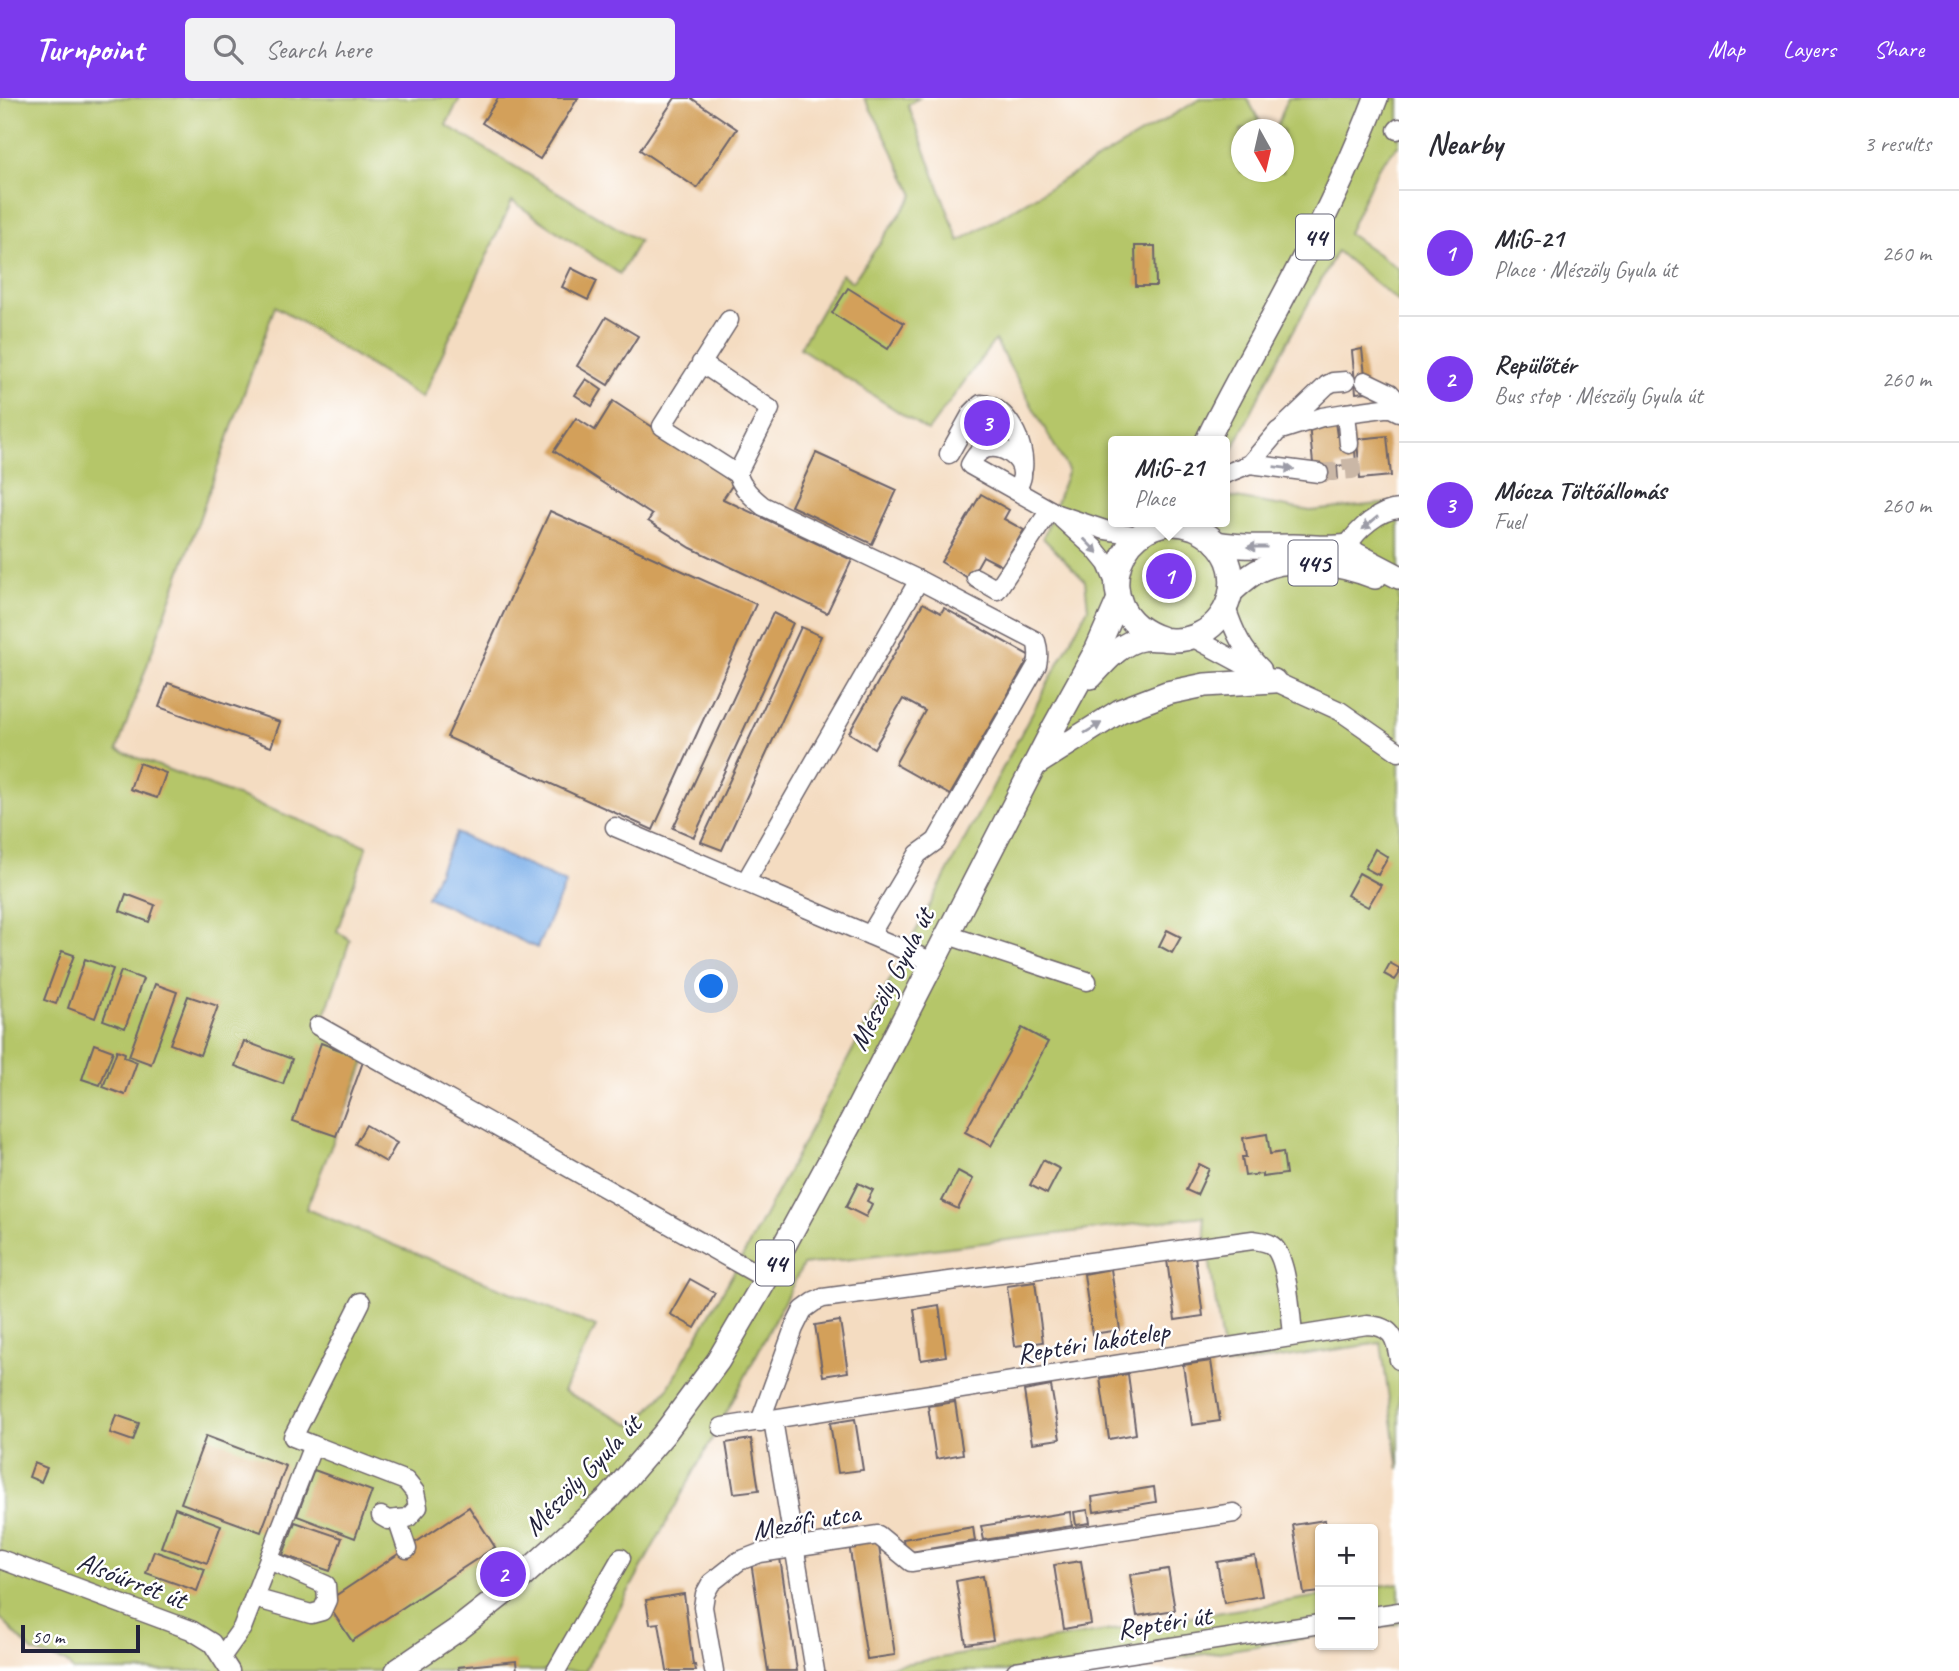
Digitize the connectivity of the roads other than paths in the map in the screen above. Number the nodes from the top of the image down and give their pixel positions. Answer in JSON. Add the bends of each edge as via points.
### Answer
{"nodes":[{"id":1,"x":1376,"y":98,"type":"edge"},
{"id":2,"x":729,"y":320,"type":"dead end"},
{"id":3,"x":701,"y":363,"type":"junction"},
{"id":4,"x":1244,"y":371,"type":"junction"},
{"id":5,"x":1346,"y":381,"type":"dead end"},
{"id":6,"x":1365,"y":381,"type":"dead end"},
{"id":7,"x":1399,"y":402,"type":"edge"},
{"id":8,"x":1399,"y":412,"type":"edge"},
{"id":9,"x":1346,"y":413,"type":"junction"},
{"id":10,"x":1278,"y":431,"type":"junction"},
{"id":11,"x":1209,"y":436,"type":"edge"},
{"id":12,"x":1224,"y":436,"type":"edge"},
{"id":13,"x":1349,"y":444,"type":"tunnel mouth"},
{"id":14,"x":949,"y":454,"type":"dead end"},
{"id":15,"x":1250,"y":464,"type":"junction"},
{"id":16,"x":1230,"y":472,"type":"edge"},
{"id":17,"x":1319,"y":473,"type":"tunnel mouth"},
{"id":18,"x":737,"y":474,"type":"junction"},
{"id":19,"x":1399,"y":509,"type":"edge"},
{"id":20,"x":1054,"y":512,"type":"junction"},
{"id":21,"x":1192,"y":527,"type":"edge"},
{"id":22,"x":1154,"y":528,"type":"edge"},
{"id":23,"x":1209,"y":533,"type":"edge"},
{"id":24,"x":1347,"y":546,"type":"junction"},
{"id":25,"x":1399,"y":577,"type":"edge"},
{"id":26,"x":976,"y":578,"type":"dead end"},
{"id":27,"x":919,"y":580,"type":"junction"},
{"id":28,"x":1399,"y":589,"type":"edge"},
{"id":29,"x":1117,"y":592,"type":"junction"},
{"id":30,"x":1229,"y":600,"type":"junction"},
{"id":31,"x":1192,"y":637,"type":"junction"},
{"id":32,"x":1161,"y":638,"type":"junction"},
{"id":33,"x":1274,"y":681,"type":"junction"},
{"id":34,"x":1066,"y":705,"type":"junction"},
{"id":35,"x":1399,"y":752,"type":"edge"},
{"id":36,"x":1036,"y":764,"type":"junction"},
{"id":37,"x":615,"y":827,"type":"dead end"},
{"id":38,"x":746,"y":881,"type":"junction"},
{"id":39,"x":870,"y":935,"type":"junction"},
{"id":40,"x":948,"y":935,"type":"junction"},
{"id":41,"x":933,"y":962,"type":"junction"},
{"id":42,"x":1087,"y":981,"type":"dead end"},
{"id":43,"x":317,"y":1026,"type":"dead end"},
{"id":44,"x":766,"y":1279,"type":"junction"},
{"id":45,"x":361,"y":1302,"type":"dead end"},
{"id":46,"x":1293,"y":1336,"type":"junction"},
{"id":47,"x":1399,"y":1360,"type":"edge"},
{"id":48,"x":767,"y":1421,"type":"junction"},
{"id":49,"x":722,"y":1427,"type":"dead end"},
{"id":50,"x":313,"y":1445,"type":"junction"},
{"id":51,"x":1234,"y":1513,"type":"dead end"},
{"id":52,"x":794,"y":1547,"type":"junction"},
{"id":53,"x":407,"y":1549,"type":"dead end"},
{"id":54,"x":621,"y":1558,"type":"dead end"},
{"id":55,"x":0,"y":1559,"type":"edge"},
{"id":56,"x":269,"y":1560,"type":"junction"},
{"id":57,"x":254,"y":1598,"type":"junction"},
{"id":58,"x":1399,"y":1612,"type":"edge"},
{"id":59,"x":1378,"y":1615,"type":"edge"},
{"id":60,"x":1315,"y":1625,"type":"edge"},
{"id":61,"x":226,"y":1664,"type":"edge"},
{"id":62,"x":397,"y":1671,"type":"edge"},
{"id":63,"x":556,"y":1671,"type":"edge"},
{"id":64,"x":713,"y":1671,"type":"edge"},
{"id":65,"x":815,"y":1671,"type":"edge"},
{"id":66,"x":1016,"y":1671,"type":"edge"}],
"edges":[{"from":1,"to":4,"type":"main road","number":"44","via":[[1319,229]]},
{"from":2,"to":3,"type":"street"},
{"from":3,"to":18,"type":"street","via":[[770,409]]},
{"from":3,"to":18,"type":"street","via":[[662,426]]},
{"from":4,"to":11,"type":"main road","number":"44"},
{"from":4,"to":12,"type":"main road","number":"44"},
{"from":5,"to":10,"type":"street","via":[[1327,385]]},
{"from":6,"to":7,"type":"street"},
{"from":8,"to":9,"type":"street","via":[[1384,408]]},
{"from":9,"to":10,"type":"street"},
{"from":9,"to":13,"type":"street"},
{"from":10,"to":15,"type":"street"},
{"from":14,"to":20,"type":"street","via":[[972,413],[981,404],[989,404],[1010,424],[1021,446],[1024,460],[1019,483]]},
{"from":15,"to":16,"type":"street"},
{"from":15,"to":17,"type":"street","one_way":true},
{"from":18,"to":27,"type":"street","via":[[749,495],[763,506]]},
{"from":19,"to":24,"type":"street","one_way":true,"via":[[1379,515]]},
{"from":20,"to":22,"type":"street","via":[[1105,530]]},
{"from":20,"to":26,"type":"street","via":[[997,590]]},
{"from":20,"to":29,"type":"street","one_way":true,"via":[[1107,564]]},
{"from":21,"to":23,"type":"main road"},
{"from":22,"to":29,"type":"main road","name":"Mészöly Gyula út","number":"44","via":[[1126,550],[1117,571]]},
{"from":24,"to":23,"type":"main road","number":"445","one_way":true,"via":[[1252,547]]},
{"from":23,"to":30,"type":"main road","via":[[1231,572]]},
{"from":24,"to":25,"type":"main road","number":"445"},
{"from":27,"to":38,"type":"street"},
{"from":27,"to":39,"type":"street","via":[[1036,641],[1039,657],[936,841],[918,853]]},
{"from":28,"to":30,"type":"main road","number":"445","via":[[1339,566],[1306,562],[1266,567],[1247,578]]},
{"from":29,"to":32,"type":"main road","via":[[1122,609],[1137,626]]},
{"from":29,"to":34,"type":"main road","name":"Mészöly Gyula út","number":"44","via":[[1097,649]]},
{"from":30,"to":31,"type":"main road","via":[[1212,626]]},
{"from":30,"to":33,"type":"street","via":[[1235,634]]},
{"from":31,"to":32,"type":"main road","name":"Mészöly Gyula út","number":"44"},
{"from":31,"to":33,"type":"street"},
{"from":32,"to":34,"type":"main road","name":"Mészöly Gyula út","number":"44","via":[[1140,639],[1116,652]]},
{"from":33,"to":35,"type":"street","via":[[1340,711]]},
{"from":36,"to":33,"type":"main road","one_way":true,"via":[[1119,711],[1167,693],[1205,685]]},
{"from":34,"to":36,"type":"main road","name":"Mészöly Gyula út","number":"44"},
{"from":36,"to":40,"type":"main road","name":"Mészöly Gyula út","number":"44"},
{"from":37,"to":38,"type":"street"},
{"from":38,"to":39,"type":"street"},
{"from":39,"to":41,"type":"street"},
{"from":40,"to":41,"type":"main road","name":"Mészöly Gyula út","number":"44"},
{"from":40,"to":42,"type":"street"},
{"from":41,"to":44,"type":"main road","name":"Mészöly Gyula út","number":"44"},
{"from":43,"to":44,"type":"street"},
{"from":44,"to":62,"type":"main road","name":"Mészöly Gyula út","number":"44","via":[[718,1362],[610,1498],[504,1593]]},
{"from":45,"to":50,"type":"street","via":[[293,1437]]},
{"from":46,"to":47,"type":"street","name":"Reptéri lakótelep","via":[[1377,1325],[1396,1340]]},
{"from":46,"to":48,"type":"street","name":"Reptéri lakótelep"},
{"from":46,"to":48,"type":"street","via":[[1280,1257],[1274,1247],[1253,1240],[823,1298],[803,1310],[794,1328]]},
{"from":48,"to":49,"type":"street","name":"Reptéri lakótelep"},
{"from":48,"to":52,"type":"street"},
{"from":50,"to":53,"type":"street","via":[[406,1481],[415,1492],[418,1507],[408,1518],[389,1518]]},
{"from":50,"to":56,"type":"street"},
{"from":51,"to":52,"type":"street","name":"Mezőfi utca","via":[[911,1562],[878,1535]]},
{"from":52,"to":64,"type":"street","name":"Mezőfi utca","via":[[739,1561],[711,1583],[703,1606]]},
{"from":52,"to":65,"type":"street"},
{"from":54,"to":63,"type":"street"},
{"from":55,"to":61,"type":"street","name":"Alsóúrrét út","via":[[191,1630],[212,1643]]},
{"from":56,"to":57,"type":"street"},
{"from":56,"to":57,"type":"street","via":[[326,1585],[327,1600],[322,1611],[311,1614]]},
{"from":57,"to":61,"type":"street"},
{"from":58,"to":59,"type":"street"},
{"from":60,"to":66,"type":"street","name":"Reptéri út"}]}
